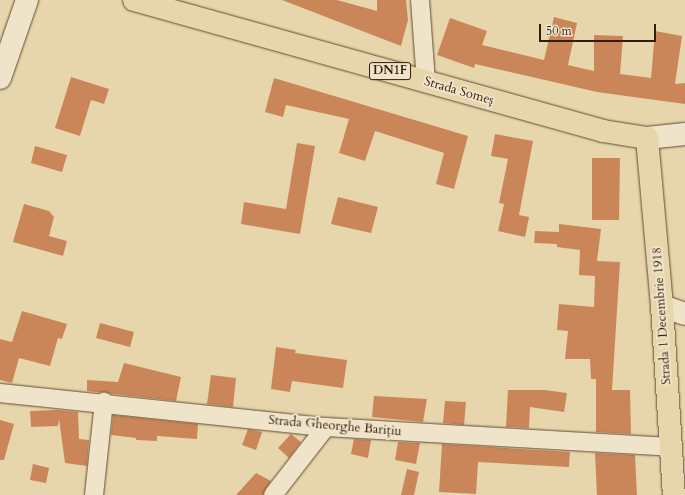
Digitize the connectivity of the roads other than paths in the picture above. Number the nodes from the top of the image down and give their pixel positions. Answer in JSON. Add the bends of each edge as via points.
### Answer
{"nodes":[{"id":1,"x":27,"y":0,"type":"edge"},
{"id":2,"x":134,"y":0,"type":"edge"},
{"id":3,"x":420,"y":0,"type":"edge"},
{"id":4,"x":0,"y":76,"type":"edge"},
{"id":5,"x":426,"y":82,"type":"junction"},
{"id":6,"x":685,"y":134,"type":"edge"},
{"id":7,"x":647,"y":138,"type":"junction"},
{"id":8,"x":662,"y":306,"type":"junction"},
{"id":9,"x":685,"y":314,"type":"edge"},
{"id":10,"x":0,"y":393,"type":"edge"},
{"id":11,"x":104,"y":402,"type":"junction"},
{"id":12,"x":326,"y":427,"type":"junction"},
{"id":13,"x":670,"y":447,"type":"junction"},
{"id":14,"x":94,"y":495,"type":"edge"},
{"id":15,"x":273,"y":495,"type":"edge"},
{"id":16,"x":674,"y":495,"type":"edge"}],
"edges":[{"from":1,"to":4,"type":"main road"},
{"from":2,"to":5,"type":"main road","name":"Strada Someș","number":"DN1F"},
{"from":3,"to":5,"type":"street"},
{"from":5,"to":7,"type":"main road","name":"Strada Someș","number":"DN1F","via":[[603,130]]},
{"from":6,"to":7,"type":"main road"},
{"from":7,"to":8,"type":"main road","name":"Strada 1 Decembrie 1918"},
{"from":8,"to":9,"type":"main road"},
{"from":8,"to":13,"type":"main road","name":"Strada 1 Decembrie 1918"},
{"from":10,"to":11,"type":"street","name":"Strada Gheorghe Barițiu"},
{"from":11,"to":12,"type":"street","name":"Strada Gheorghe Barițiu"},
{"from":11,"to":14,"type":"street"},
{"from":12,"to":13,"type":"street","name":"Strada Gheorghe Barițiu"},
{"from":12,"to":15,"type":"street"},
{"from":13,"to":16,"type":"main road","name":"Strada 1 Decembrie 1918"}]}
